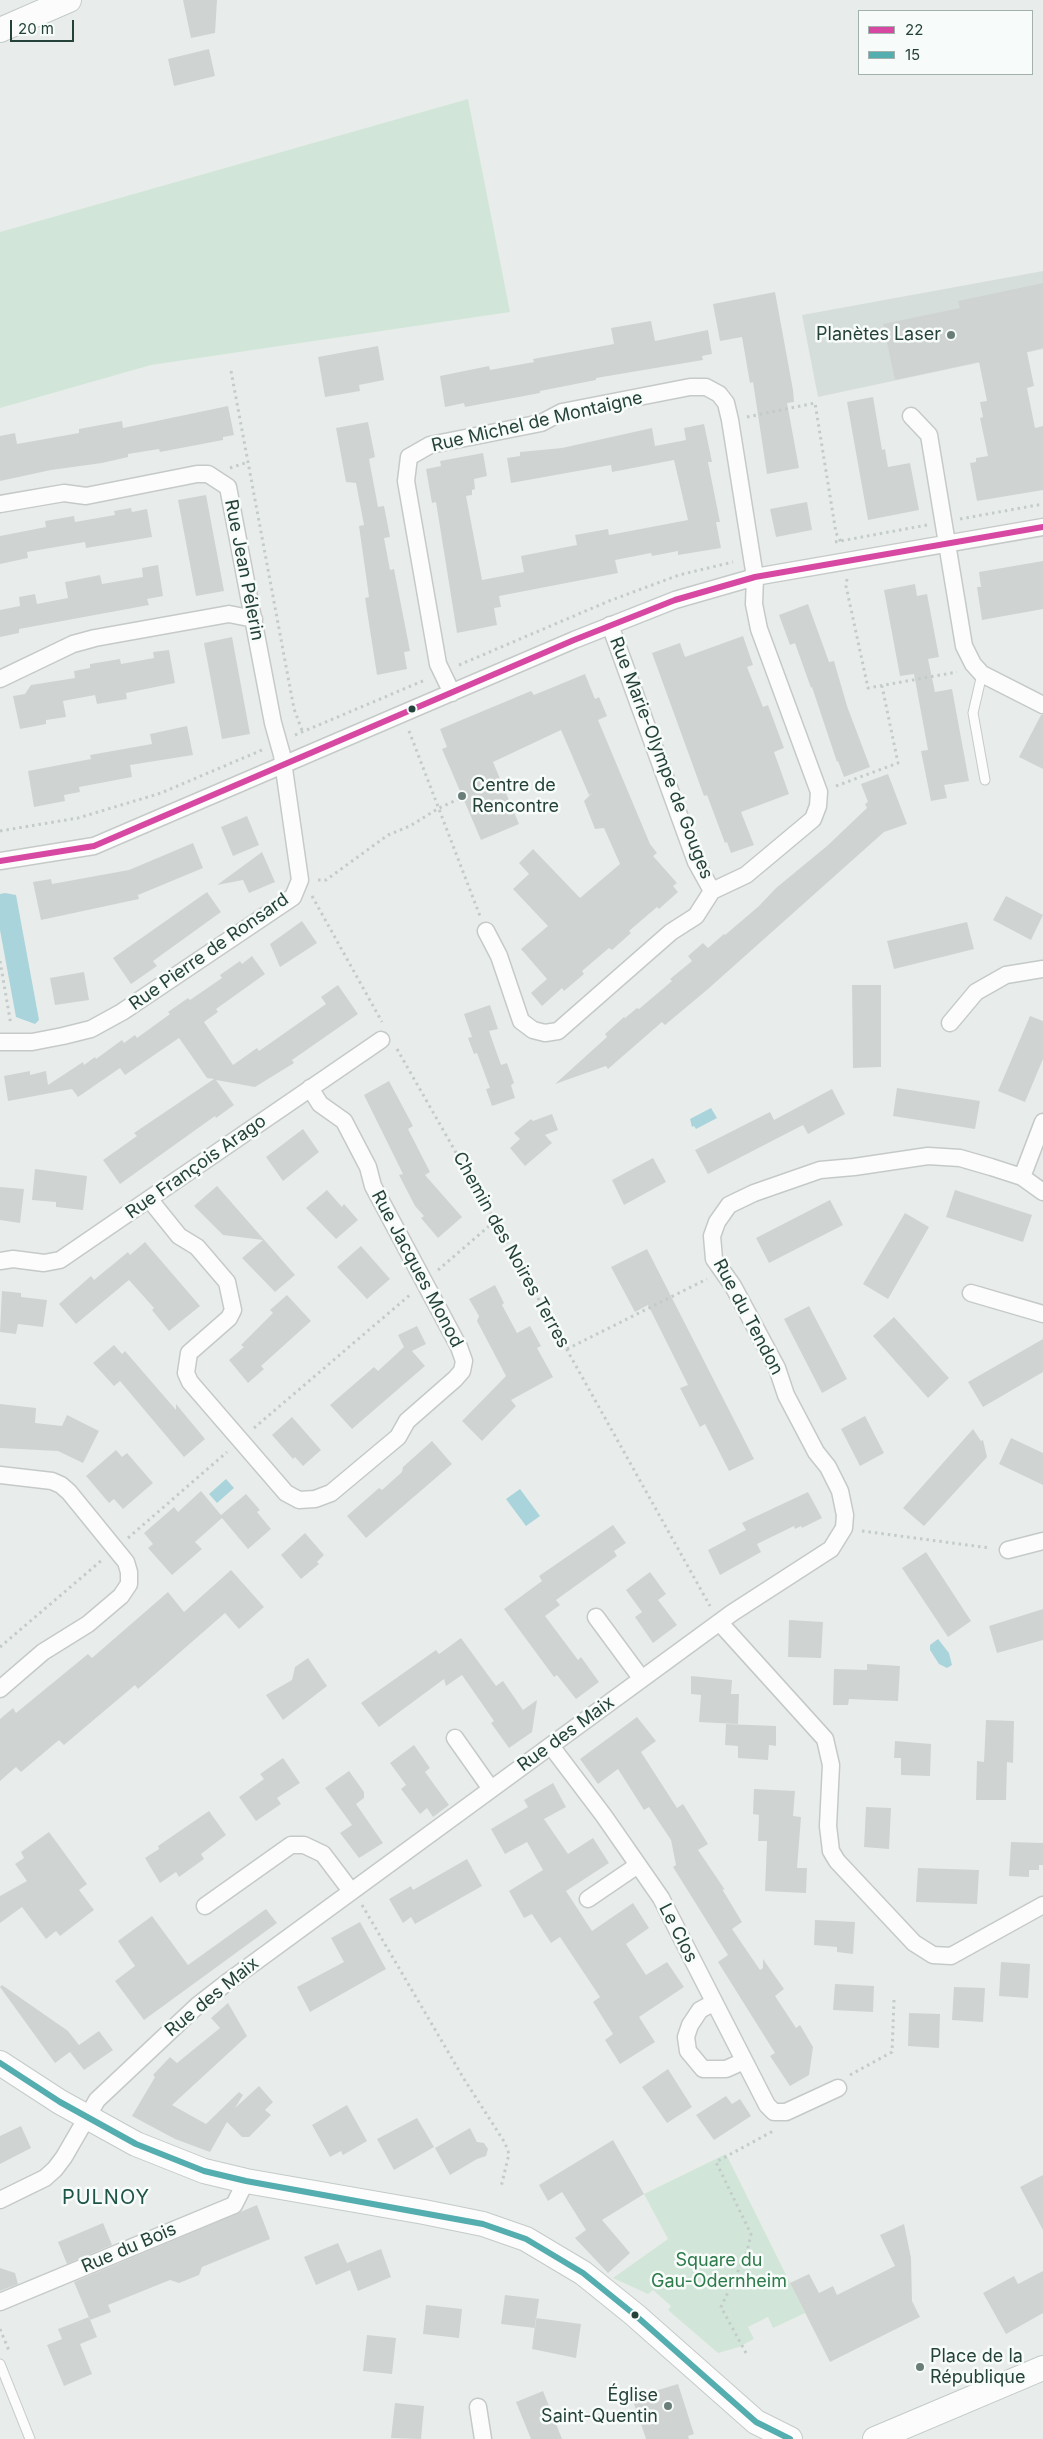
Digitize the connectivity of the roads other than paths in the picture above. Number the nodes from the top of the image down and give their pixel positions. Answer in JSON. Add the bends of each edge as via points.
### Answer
{"nodes":[{"id":1,"x":69,"y":0,"type":"edge"},
{"id":2,"x":0,"y":30,"type":"edge"},
{"id":3,"x":911,"y":416,"type":"dead end"},
{"id":4,"x":0,"y":504,"type":"edge"},
{"id":5,"x":1043,"y":527,"type":"edge"},
{"id":6,"x":948,"y":544,"type":"junction"},
{"id":7,"x":755,"y":578,"type":"junction"},
{"id":8,"x":254,"y":619,"type":"junction"},
{"id":9,"x":610,"y":625,"type":"junction"},
{"id":10,"x":977,"y":669,"type":"junction"},
{"id":11,"x":0,"y":679,"type":"edge"},
{"id":12,"x":452,"y":693,"type":"junction"},
{"id":13,"x":1043,"y":705,"type":"edge"},
{"id":14,"x":283,"y":766,"type":"junction"},
{"id":15,"x":985,"y":780,"type":"dead end"},
{"id":16,"x":0,"y":861,"type":"edge"},
{"id":17,"x":712,"y":892,"type":"junction"},
{"id":18,"x":486,"y":931,"type":"road end"},
{"id":19,"x":1043,"y":969,"type":"edge"},
{"id":20,"x":950,"y":1024,"type":"dead end"},
{"id":21,"x":386,"y":1037,"type":"road end"},
{"id":22,"x":7,"y":1042,"type":"edge"},
{"id":23,"x":310,"y":1088,"type":"junction"},
{"id":24,"x":1043,"y":1122,"type":"edge"},
{"id":25,"x":1022,"y":1177,"type":"junction"},
{"id":26,"x":1043,"y":1192,"type":"edge"},
{"id":27,"x":150,"y":1200,"type":"junction"},
{"id":28,"x":0,"y":1261,"type":"edge"},
{"id":29,"x":971,"y":1293,"type":"dead end"},
{"id":30,"x":1043,"y":1314,"type":"edge"},
{"id":31,"x":0,"y":1475,"type":"edge"},
{"id":32,"x":1043,"y":1541,"type":"edge"},
{"id":33,"x":1008,"y":1550,"type":"road end"},
{"id":34,"x":596,"y":1617,"type":"dead end"},
{"id":35,"x":720,"y":1623,"type":"junction"},
{"id":36,"x":641,"y":1678,"type":"junction"},
{"id":37,"x":0,"y":1689,"type":"edge"},
{"id":38,"x":455,"y":1738,"type":"dead end"},
{"id":39,"x":551,"y":1746,"type":"junction"},
{"id":40,"x":491,"y":1789,"type":"junction"},
{"id":41,"x":638,"y":1865,"type":"junction"},
{"id":42,"x":351,"y":1891,"type":"junction"},
{"id":43,"x":588,"y":1899,"type":"dead end"},
{"id":44,"x":1043,"y":1905,"type":"edge"},
{"id":45,"x":205,"y":1906,"type":"dead end"},
{"id":46,"x":713,"y":2003,"type":"junction"},
{"id":47,"x":744,"y":2061,"type":"junction"},
{"id":48,"x":0,"y":2063,"type":"edge"},
{"id":49,"x":838,"y":2088,"type":"road end"},
{"id":50,"x":86,"y":2117,"type":"junction"},
{"id":51,"x":246,"y":2181,"type":"junction"},
{"id":52,"x":0,"y":2200,"type":"edge"},
{"id":53,"x":0,"y":2302,"type":"edge"},
{"id":54,"x":0,"y":2364,"type":"edge"},
{"id":55,"x":1043,"y":2368,"type":"edge"},
{"id":56,"x":478,"y":2407,"type":"dead end"},
{"id":57,"x":885,"y":2437,"type":"edge"},
{"id":58,"x":786,"y":2438,"type":"edge"},
{"id":59,"x":30,"y":2439,"type":"edge"},
{"id":60,"x":483,"y":2439,"type":"edge"}],
"edges":[{"from":1,"to":2,"type":"street"},
{"from":3,"to":6,"type":"street","via":[[929,435]]},
{"from":4,"to":8,"type":"street","name":"Rue Jean Pélerin","via":[[64,493],[86,496],[208,474],[228,487]]},
{"from":5,"to":6,"type":"street"},
{"from":6,"to":7,"type":"street"},
{"from":6,"to":10,"type":"street","via":[[964,646]]},
{"from":7,"to":9,"type":"street","via":[[675,600]]},
{"from":7,"to":12,"type":"street","name":"Rue Michel de Montaigne","via":[[726,403],[719,394],[706,387],[690,387],[562,412],[541,423],[430,445],[409,456],[406,481],[438,664]]},
{"from":7,"to":17,"type":"street","name":"Rue Michel de Montaigne","via":[[754,604],[759,629],[819,792],[818,806],[813,818],[746,875]]},
{"from":8,"to":11,"type":"street","via":[[229,614],[95,638],[72,644]]},
{"from":8,"to":14,"type":"street","name":"Rue Jean Pélerin"},
{"from":9,"to":12,"type":"street"},
{"from":9,"to":17,"type":"street","name":"Rue Marie-Olympe de Gouges","via":[[696,862]]},
{"from":10,"to":13,"type":"street"},
{"from":10,"to":15,"type":"lane","via":[[973,713]]},
{"from":12,"to":14,"type":"street"},
{"from":14,"to":16,"type":"street","via":[[94,846]]},
{"from":14,"to":22,"type":"street","name":"Rue Pierre de Ronsard","via":[[300,880],[293,897],[122,1012],[81,1031],[32,1042]]},
{"from":17,"to":18,"type":"street","via":[[696,916],[671,932],[558,1031],[545,1033],[533,1030],[521,1021],[499,956]]},
{"from":19,"to":20,"type":"street","via":[[1006,975],[976,992]]},
{"from":21,"to":23,"type":"street","name":"Rue François Arago"},
{"from":23,"to":27,"type":"street","name":"Rue François Arago"},
{"from":23,"to":27,"type":"street","name":"Rue Jacques Monod","via":[[320,1104],[344,1121],[368,1167],[373,1186],[460,1347],[464,1361],[455,1380],[407,1421],[398,1437],[331,1493],[299,1500],[286,1493],[190,1382],[186,1373],[189,1353],[229,1318],[233,1310],[231,1300],[227,1282],[197,1247],[179,1236]]},
{"from":24,"to":25,"type":"street"},
{"from":25,"to":26,"type":"street","name":"Rue du Tendon"},
{"from":25,"to":35,"type":"street","name":"Rue du Tendon","via":[[960,1158],[928,1156],[820,1170],[729,1205],[717,1222],[712,1236],[714,1259],[734,1286],[777,1368],[786,1395],[816,1452],[828,1466],[840,1491],[845,1515],[842,1535],[831,1549]]},
{"from":27,"to":28,"type":"street","name":"Rue François Arago","via":[[60,1260],[44,1263],[13,1259]]},
{"from":29,"to":30,"type":"street"},
{"from":31,"to":37,"type":"street","via":[[61,1485],[126,1562],[129,1572],[128,1584],[121,1596],[88,1624],[43,1652]]},
{"from":32,"to":33,"type":"street"},
{"from":34,"to":36,"type":"street"},
{"from":35,"to":36,"type":"street","name":"Rue des Maix"},
{"from":35,"to":44,"type":"street","via":[[825,1739],[831,1765],[828,1826],[831,1851],[914,1943],[933,1955],[951,1956]]},
{"from":36,"to":39,"type":"street","name":"Rue des Maix"},
{"from":38,"to":40,"type":"street"},
{"from":39,"to":40,"type":"street","name":"Rue des Maix"},
{"from":39,"to":41,"type":"street","name":"Le Clos"},
{"from":40,"to":42,"type":"street","name":"Rue des Maix"},
{"from":41,"to":43,"type":"street"},
{"from":41,"to":46,"type":"street","name":"Le Clos","via":[[661,1898]]},
{"from":42,"to":45,"type":"street","via":[[323,1854],[304,1844],[291,1845]]},
{"from":42,"to":50,"type":"street","name":"Rue des Maix","via":[[198,2005],[106,2090]]},
{"from":46,"to":47,"type":"street","name":"Le Clos"},
{"from":46,"to":47,"type":"street","via":[[700,2010],[690,2025],[686,2037],[688,2051],[703,2069],[726,2069]]},
{"from":47,"to":49,"type":"street","name":"Le Clos","via":[[774,2112],[798,2108]]},
{"from":48,"to":50,"type":"street"},
{"from":50,"to":51,"type":"street","via":[[136,2144],[204,2171]]},
{"from":50,"to":52,"type":"street","name":"Rue des Maix","via":[[55,2169],[45,2178]]},
{"from":51,"to":53,"type":"street","name":"Rue du Bois","via":[[234,2205]]},
{"from":51,"to":58,"type":"street","via":[[483,2224],[526,2239],[582,2273],[642,2321],[756,2422]]},
{"from":54,"to":59,"type":"lane"},
{"from":55,"to":57,"type":"street"},
{"from":56,"to":60,"type":"street"}]}
